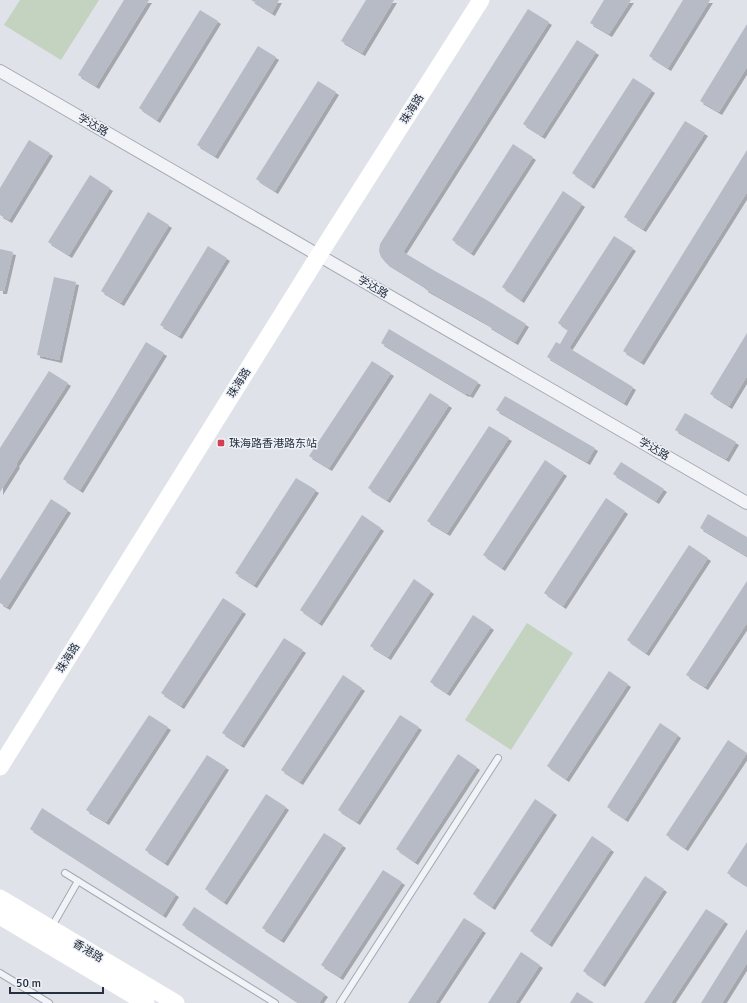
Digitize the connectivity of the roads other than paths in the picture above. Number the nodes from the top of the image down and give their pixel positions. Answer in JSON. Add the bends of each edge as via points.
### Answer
{"nodes":[{"id":1,"x":481,"y":0,"type":"edge"},
{"id":2,"x":0,"y":71,"type":"edge"},
{"id":3,"x":319,"y":255,"type":"junction"},
{"id":4,"x":747,"y":503,"type":"edge"},
{"id":5,"x":498,"y":758,"type":"dead end"},
{"id":6,"x":0,"y":767,"type":"edge"},
{"id":7,"x":66,"y":873,"type":"dead end"},
{"id":8,"x":78,"y":881,"type":"junction"},
{"id":9,"x":0,"y":898,"type":"edge"},
{"id":10,"x":0,"y":916,"type":"edge"},
{"id":11,"x":50,"y":928,"type":"junction"},
{"id":12,"x":0,"y":973,"type":"edge"},
{"id":13,"x":49,"y":1003,"type":"edge"},
{"id":14,"x":146,"y":1003,"type":"edge"},
{"id":15,"x":176,"y":1003,"type":"edge"},
{"id":16,"x":275,"y":1003,"type":"edge"},
{"id":17,"x":340,"y":1003,"type":"edge"}],
"edges":[{"from":1,"to":3,"type":"main road","name":"珠海路"},
{"from":2,"to":3,"type":"street","name":"学达路"},
{"from":3,"to":4,"type":"street","name":"学达路"},
{"from":3,"to":6,"type":"main road","name":"珠海路"},
{"from":5,"to":17,"type":"lane"},
{"from":7,"to":8,"type":"lane"},
{"from":8,"to":11,"type":"lane"},
{"from":8,"to":16,"type":"lane"},
{"from":9,"to":11,"type":"main road","name":"香港路"},
{"from":10,"to":14,"type":"main road","name":"香港路"},
{"from":11,"to":15,"type":"main road","name":"香港路"},
{"from":12,"to":13,"type":"lane"}]}
